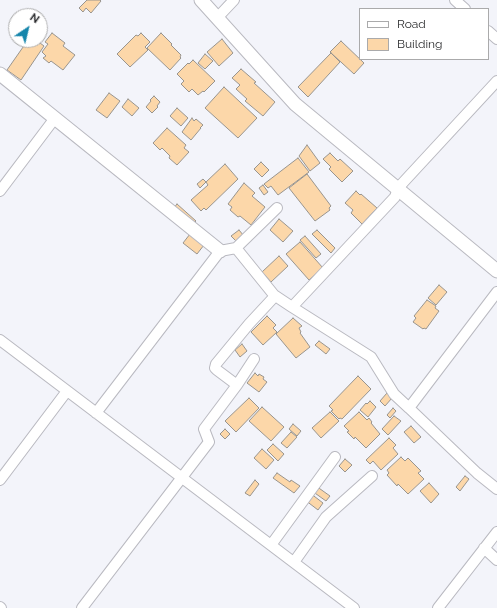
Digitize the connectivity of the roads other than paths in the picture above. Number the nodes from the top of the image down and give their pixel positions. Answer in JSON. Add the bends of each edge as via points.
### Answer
{"nodes":[{"id":1,"x":201,"y":0,"type":"edge"},
{"id":2,"x":234,"y":0,"type":"edge"},
{"id":3,"x":455,"y":0,"type":"edge"},
{"id":4,"x":464,"y":8,"type":"edge"},
{"id":5,"x":217,"y":18,"type":"junction"},
{"id":6,"x":489,"y":32,"type":"edge"},
{"id":7,"x":497,"y":39,"type":"edge"},
{"id":8,"x":0,"y":74,"type":"edge"},
{"id":9,"x":497,"y":81,"type":"edge"},
{"id":10,"x":55,"y":118,"type":"junction"},
{"id":11,"x":398,"y":188,"type":"junction"},
{"id":12,"x":0,"y":191,"type":"edge"},
{"id":13,"x":277,"y":208,"type":"dead end"},
{"id":14,"x":236,"y":248,"type":"junction"},
{"id":15,"x":220,"y":251,"type":"junction"},
{"id":16,"x":497,"y":271,"type":"edge"},
{"id":17,"x":497,"y":292,"type":"edge"},
{"id":18,"x":275,"y":296,"type":"junction"},
{"id":19,"x":292,"y":307,"type":"junction"},
{"id":20,"x":0,"y":340,"type":"edge"},
{"id":21,"x":254,"y":359,"type":"dead end"},
{"id":22,"x":237,"y":385,"type":"junction"},
{"id":23,"x":67,"y":391,"type":"junction"},
{"id":24,"x":409,"y":408,"type":"junction"},
{"id":25,"x":96,"y":413,"type":"junction"},
{"id":26,"x":335,"y":456,"type":"dead end"},
{"id":27,"x":372,"y":476,"type":"dead end"},
{"id":28,"x":181,"y":477,"type":"junction"},
{"id":29,"x":0,"y":480,"type":"edge"},
{"id":30,"x":497,"y":489,"type":"edge"},
{"id":31,"x":497,"y":532,"type":"edge"},
{"id":32,"x":270,"y":545,"type":"junction"},
{"id":33,"x":484,"y":548,"type":"junction"},
{"id":34,"x":497,"y":560,"type":"edge"},
{"id":35,"x":294,"y":562,"type":"junction"},
{"id":36,"x":82,"y":608,"type":"edge"},
{"id":37,"x":354,"y":608,"type":"edge"},
{"id":38,"x":438,"y":608,"type":"edge"}],
"edges":[{"from":1,"to":5,"type":"street"},
{"from":2,"to":5,"type":"street"},
{"from":3,"to":4,"type":"street"},
{"from":5,"to":11,"type":"street","via":[[295,104]]},
{"from":6,"to":7,"type":"street"},
{"from":8,"to":10,"type":"street"},
{"from":9,"to":11,"type":"street"},
{"from":10,"to":12,"type":"street"},
{"from":10,"to":15,"type":"street"},
{"from":11,"to":16,"type":"street"},
{"from":11,"to":19,"type":"street","via":[[395,197]]},
{"from":13,"to":14,"type":"street"},
{"from":14,"to":15,"type":"street"},
{"from":14,"to":18,"type":"street"},
{"from":15,"to":25,"type":"street"},
{"from":17,"to":24,"type":"street"},
{"from":18,"to":19,"type":"street"},
{"from":18,"to":22,"type":"street","via":[[216,364],[215,368]]},
{"from":19,"to":24,"type":"street","via":[[371,357],[394,394]]},
{"from":20,"to":23,"type":"street"},
{"from":21,"to":22,"type":"street"},
{"from":22,"to":28,"type":"street","via":[[204,429],[209,442]]},
{"from":23,"to":25,"type":"street"},
{"from":23,"to":29,"type":"street"},
{"from":24,"to":30,"type":"street"},
{"from":25,"to":28,"type":"street"},
{"from":26,"to":32,"type":"street"},
{"from":27,"to":35,"type":"street","via":[[326,517]]},
{"from":28,"to":32,"type":"street"},
{"from":28,"to":36,"type":"street"},
{"from":31,"to":33,"type":"street"},
{"from":32,"to":35,"type":"street"},
{"from":33,"to":34,"type":"street"},
{"from":33,"to":38,"type":"street"},
{"from":35,"to":37,"type":"street"}]}
